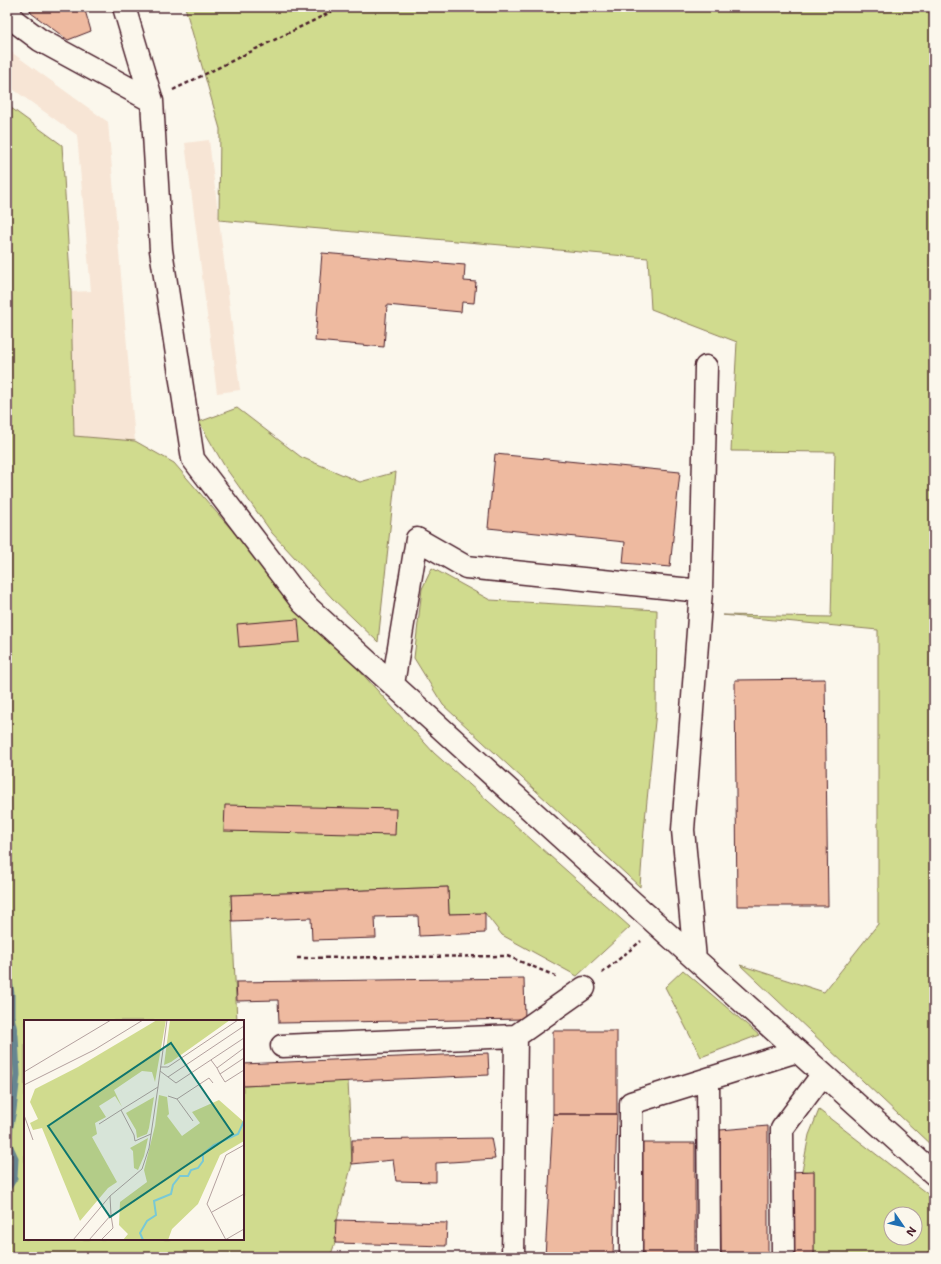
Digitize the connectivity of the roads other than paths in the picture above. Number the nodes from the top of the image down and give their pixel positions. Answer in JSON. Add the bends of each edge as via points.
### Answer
{"nodes":[{"id":1,"x":124,"y":7,"type":"edge"},
{"id":2,"x":9,"y":14,"type":"edge"},
{"id":3,"x":152,"y":101,"type":"junction"},
{"id":4,"x":706,"y":366,"type":"dead end"},
{"id":5,"x":701,"y":591,"type":"junction"},
{"id":6,"x":393,"y":684,"type":"junction"},
{"id":7,"x":695,"y":959,"type":"junction"},
{"id":8,"x":584,"y":988,"type":"road end"},
{"id":9,"x":516,"y":1036,"type":"junction"},
{"id":10,"x":282,"y":1046,"type":"dead end"},
{"id":11,"x":797,"y":1051,"type":"junction"},
{"id":12,"x":823,"y":1074,"type":"junction"},
{"id":13,"x":708,"y":1079,"type":"junction"},
{"id":14,"x":934,"y":1174,"type":"edge"},
{"id":15,"x":514,"y":1257,"type":"edge"},
{"id":16,"x":630,"y":1257,"type":"edge"},
{"id":17,"x":709,"y":1257,"type":"edge"},
{"id":18,"x":783,"y":1257,"type":"edge"}],
"edges":[{"from":1,"to":3,"type":"lane"},
{"from":2,"to":3,"type":"lane","via":[[40,40]]},
{"from":3,"to":6,"type":"lane","via":[[161,250],[192,459],[302,602]]},
{"from":4,"to":5,"type":"lane"},
{"from":5,"to":6,"type":"lane","via":[[466,567],[417,539]]},
{"from":5,"to":7,"type":"lane","via":[[683,830]]},
{"from":6,"to":7,"type":"lane"},
{"from":7,"to":11,"type":"lane"},
{"from":8,"to":9,"type":"lane"},
{"from":9,"to":10,"type":"lane"},
{"from":9,"to":15,"type":"lane"},
{"from":11,"to":12,"type":"lane"},
{"from":11,"to":13,"type":"lane"},
{"from":12,"to":14,"type":"lane"},
{"from":12,"to":18,"type":"lane","via":[[782,1129]]},
{"from":13,"to":16,"type":"lane","via":[[631,1103]]},
{"from":13,"to":17,"type":"lane"}]}
